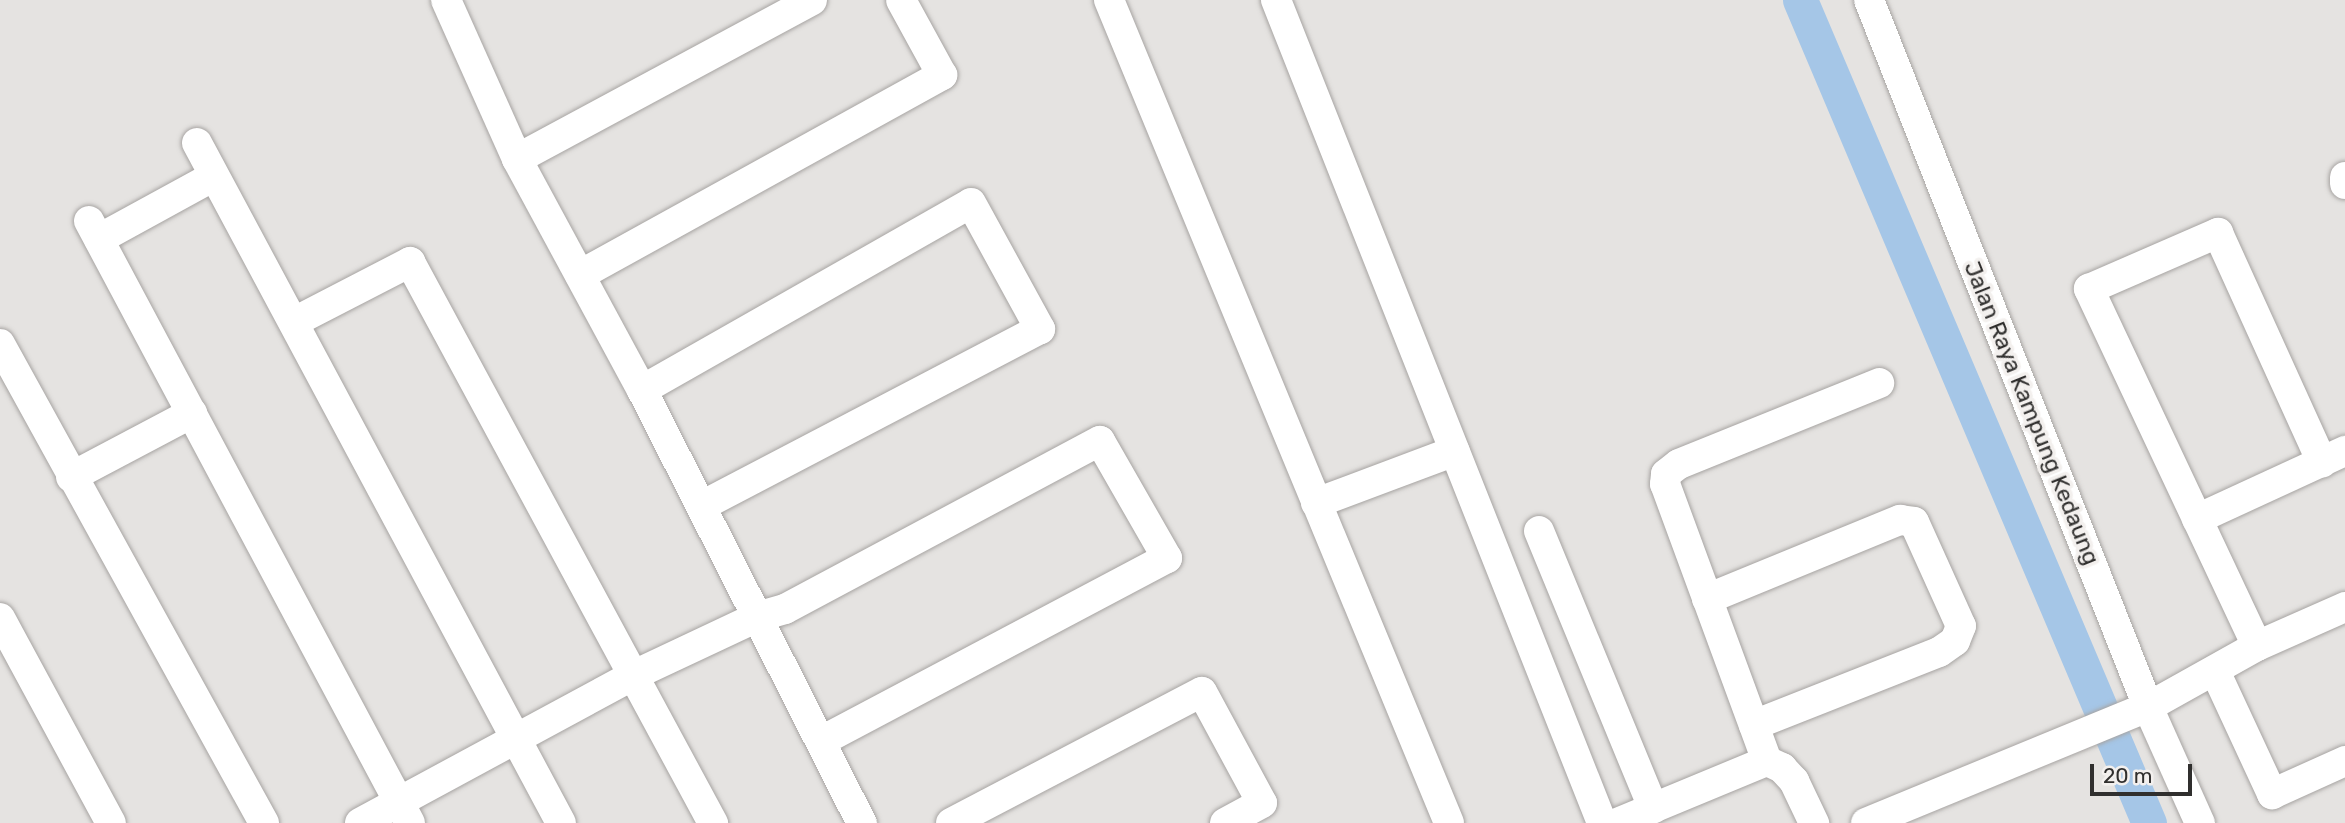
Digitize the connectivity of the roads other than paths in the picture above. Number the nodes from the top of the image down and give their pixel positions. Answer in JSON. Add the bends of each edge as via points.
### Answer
{"nodes":[{"id":1,"x":446,"y":0,"type":"edge"},
{"id":2,"x":812,"y":0,"type":"edge"},
{"id":3,"x":901,"y":0,"type":"edge"},
{"id":4,"x":1109,"y":0,"type":"edge"},
{"id":5,"x":1276,"y":0,"type":"edge"},
{"id":6,"x":1869,"y":0,"type":"edge"},
{"id":7,"x":197,"y":143,"type":"dead end"},
{"id":8,"x":517,"y":159,"type":"junction"},
{"id":9,"x":214,"y":176,"type":"junction"},
{"id":10,"x":2345,"y":177,"type":"edge"},
{"id":11,"x":2345,"y":184,"type":"edge"},
{"id":12,"x":580,"y":275,"type":"junction"},
{"id":13,"x":294,"y":322,"type":"junction"},
{"id":14,"x":0,"y":344,"type":"edge"},
{"id":15,"x":1878,"y":383,"type":"dead end"},
{"id":16,"x":642,"y":390,"type":"junction"},
{"id":17,"x":192,"y":413,"type":"junction"},
{"id":18,"x":1455,"y":451,"type":"junction"},
{"id":19,"x":2333,"y":456,"type":"edge"},
{"id":20,"x":71,"y":477,"type":"junction"},
{"id":21,"x":1317,"y":503,"type":"junction"},
{"id":22,"x":702,"y":506,"type":"junction"},
{"id":23,"x":2197,"y":519,"type":"junction"},
{"id":24,"x":1539,"y":531,"type":"dead end"},
{"id":25,"x":1707,"y":599,"type":"junction"},
{"id":26,"x":2345,"y":607,"type":"edge"},
{"id":27,"x":757,"y":617,"type":"junction"},
{"id":28,"x":0,"y":618,"type":"edge"},
{"id":29,"x":2257,"y":646,"type":"junction"},
{"id":30,"x":2215,"y":671,"type":"junction"},
{"id":31,"x":634,"y":675,"type":"junction"},
{"id":32,"x":2141,"y":710,"type":"junction"},
{"id":33,"x":1754,"y":725,"type":"junction"},
{"id":34,"x":516,"y":740,"type":"junction"},
{"id":35,"x":821,"y":741,"type":"junction"},
{"id":36,"x":1767,"y":761,"type":"junction"},
{"id":37,"x":2345,"y":761,"type":"edge"},
{"id":38,"x":1653,"y":808,"type":"junction"},
{"id":39,"x":404,"y":813,"type":"edge"},
{"id":40,"x":111,"y":823,"type":"edge"},
{"id":41,"x":264,"y":823,"type":"edge"},
{"id":42,"x":360,"y":823,"type":"edge"},
{"id":43,"x":561,"y":823,"type":"edge"},
{"id":44,"x":713,"y":823,"type":"edge"},
{"id":45,"x":862,"y":823,"type":"edge"},
{"id":46,"x":951,"y":823,"type":"edge"},
{"id":47,"x":1225,"y":823,"type":"edge"},
{"id":48,"x":1449,"y":823,"type":"edge"},
{"id":49,"x":1602,"y":823,"type":"edge"},
{"id":50,"x":1617,"y":823,"type":"edge"},
{"id":51,"x":1814,"y":823,"type":"edge"},
{"id":52,"x":1866,"y":823,"type":"edge"},
{"id":53,"x":2200,"y":823,"type":"edge"}],
"edges":[{"from":1,"to":8,"type":"street"},
{"from":2,"to":8,"type":"street"},
{"from":3,"to":12,"type":"street","via":[[942,75]]},
{"from":4,"to":21,"type":"street"},
{"from":5,"to":18,"type":"street"},
{"from":6,"to":32,"type":"street","name":"Jalan Raya Kampung Kedaung"},
{"from":7,"to":9,"type":"street"},
{"from":8,"to":12,"type":"street"},
{"from":9,"to":13,"type":"street"},
{"from":9,"to":17,"type":"street","via":[[94,230]]},
{"from":10,"to":11,"type":"street"},
{"from":12,"to":16,"type":"street"},
{"from":13,"to":31,"type":"street","via":[[410,262]]},
{"from":13,"to":34,"type":"street"},
{"from":14,"to":20,"type":"street"},
{"from":15,"to":25,"type":"street","via":[[1679,464],[1666,474],[1665,484]]},
{"from":16,"to":22,"type":"street"},
{"from":16,"to":22,"type":"street","via":[[971,203],[1040,329]]},
{"from":17,"to":20,"type":"street"},
{"from":17,"to":39,"type":"street"},
{"from":18,"to":21,"type":"street"},
{"from":18,"to":49,"type":"street"},
{"from":19,"to":23,"type":"street"},
{"from":19,"to":23,"type":"street","via":[[2218,233],[2089,289]]},
{"from":20,"to":41,"type":"street"},
{"from":21,"to":48,"type":"street"},
{"from":22,"to":27,"type":"street"},
{"from":23,"to":29,"type":"street"},
{"from":24,"to":38,"type":"street"},
{"from":25,"to":33,"type":"street"},
{"from":25,"to":33,"type":"street","via":[[1900,520],[1914,522],[1961,626],[1955,641],[1939,652]]},
{"from":26,"to":29,"type":"street"},
{"from":27,"to":31,"type":"street"},
{"from":27,"to":35,"type":"street"},
{"from":27,"to":35,"type":"street","via":[[785,609],[1100,442],[1167,558]]},
{"from":28,"to":40,"type":"street"},
{"from":29,"to":30,"type":"street"},
{"from":30,"to":32,"type":"street"},
{"from":30,"to":37,"type":"street","via":[[2272,794]]},
{"from":31,"to":34,"type":"street"},
{"from":31,"to":44,"type":"street"},
{"from":32,"to":52,"type":"street"},
{"from":32,"to":53,"type":"street","name":"Jalan Raya Kampung Kedaung"},
{"from":33,"to":36,"type":"street"},
{"from":34,"to":39,"type":"street"},
{"from":34,"to":43,"type":"street"},
{"from":35,"to":45,"type":"street"},
{"from":36,"to":38,"type":"street"},
{"from":36,"to":51,"type":"street","via":[[1782,768],[1794,782]]},
{"from":38,"to":50,"type":"street"},
{"from":39,"to":42,"type":"street"},
{"from":46,"to":47,"type":"street","via":[[1202,692],[1262,803]]}]}
